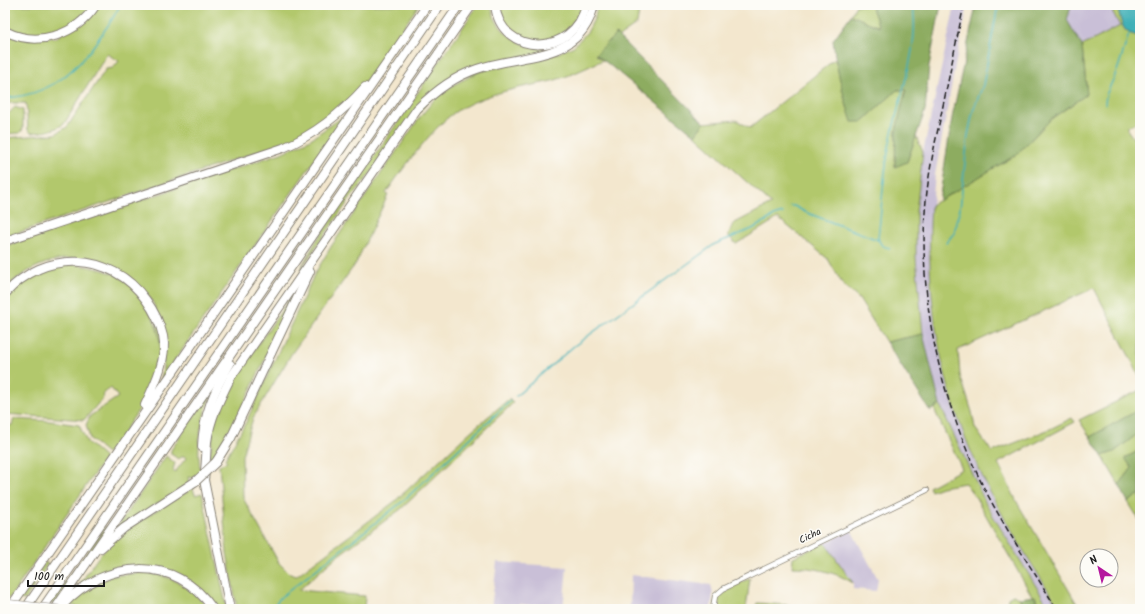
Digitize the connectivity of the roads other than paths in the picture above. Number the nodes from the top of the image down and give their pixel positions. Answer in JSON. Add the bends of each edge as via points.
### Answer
{"nodes":[{"id":1,"x":96,"y":5,"type":"edge"},
{"id":2,"x":426,"y":5,"type":"edge"},
{"id":3,"x":440,"y":5,"type":"edge"},
{"id":4,"x":459,"y":5,"type":"edge"},
{"id":5,"x":472,"y":5,"type":"edge"},
{"id":6,"x":495,"y":5,"type":"edge"},
{"id":7,"x":586,"y":5,"type":"edge"},
{"id":8,"x":594,"y":5,"type":"edge"},
{"id":9,"x":5,"y":31,"type":"edge"},
{"id":10,"x":389,"y":60,"type":"junction"},
{"id":11,"x":5,"y":241,"type":"edge"},
{"id":12,"x":325,"y":241,"type":"junction"},
{"id":13,"x":5,"y":294,"type":"edge"},
{"id":14,"x":255,"y":320,"type":"junction"},
{"id":15,"x":135,"y":426,"type":"junction"},
{"id":16,"x":200,"y":481,"type":"junction"},
{"id":17,"x":927,"y":490,"type":"dead end"},
{"id":18,"x":89,"y":560,"type":"junction"},
{"id":19,"x":5,"y":603,"type":"edge"},
{"id":20,"x":9,"y":609,"type":"edge"},
{"id":21,"x":25,"y":609,"type":"edge"},
{"id":22,"x":42,"y":609,"type":"edge"},
{"id":23,"x":55,"y":609,"type":"edge"},
{"id":24,"x":59,"y":609,"type":"edge"},
{"id":25,"x":214,"y":609,"type":"edge"},
{"id":26,"x":230,"y":609,"type":"edge"},
{"id":27,"x":713,"y":609,"type":"edge"}],
"edges":[{"from":1,"to":9,"type":"highway","via":[[79,24],[55,36],[30,39]]},
{"from":2,"to":10,"type":"highway"},
{"from":3,"to":21,"type":"highway"},
{"from":4,"to":22,"type":"highway"},
{"from":5,"to":14,"type":"highway"},
{"from":6,"to":7,"type":"highway","via":[[499,18],[513,35],[523,41],[540,45],[560,40],[573,31],[583,17]]},
{"from":8,"to":12,"type":"highway","via":[[590,22],[574,42],[549,52],[476,69],[449,82],[426,100],[407,122]]},
{"from":10,"to":11,"type":"highway","via":[[342,110],[313,133],[296,142]]},
{"from":10,"to":15,"type":"highway"},
{"from":12,"to":16,"type":"highway","bridge":true,"via":[[296,297],[231,438]]},
{"from":12,"to":16,"type":"highway","via":[[231,376],[212,421]]},
{"from":13,"to":15,"type":"highway","via":[[34,271],[54,264],[72,262],[92,263],[106,268],[138,289],[155,313],[164,337],[161,369]]},
{"from":14,"to":16,"type":"highway","via":[[206,411]]},
{"from":14,"to":18,"type":"highway"},
{"from":15,"to":20,"type":"highway"},
{"from":16,"to":18,"type":"highway","via":[[124,528]]},
{"from":16,"to":26,"type":"highway"},
{"from":17,"to":27,"type":"street","name":"Cicha","via":[[723,589],[715,596]]},
{"from":18,"to":23,"type":"highway"},
{"from":19,"to":24,"type":"main road","bridge":true},
{"from":24,"to":25,"type":"highway","via":[[89,582],[116,571],[129,569],[158,571],[181,580],[199,592]]}]}
